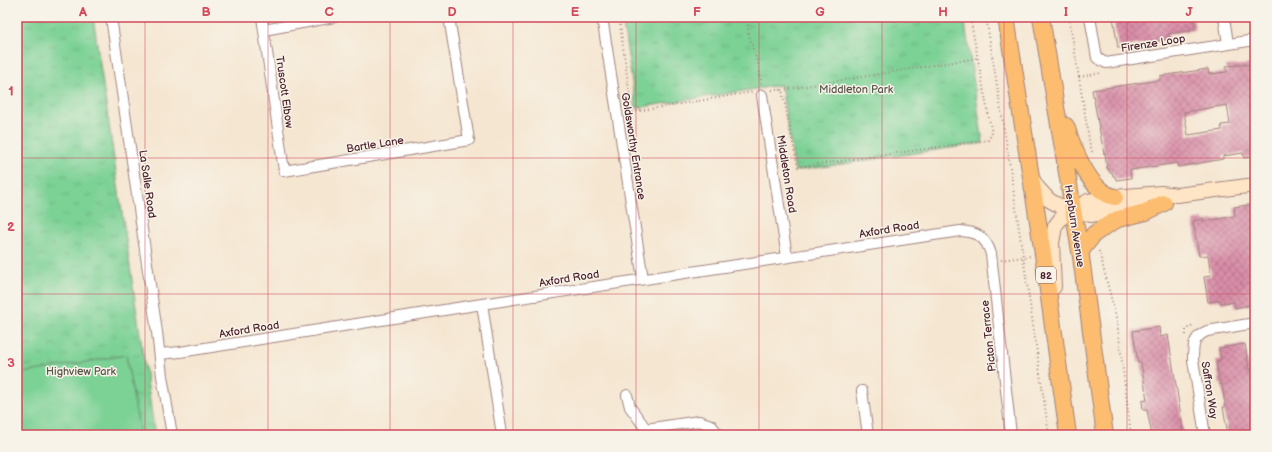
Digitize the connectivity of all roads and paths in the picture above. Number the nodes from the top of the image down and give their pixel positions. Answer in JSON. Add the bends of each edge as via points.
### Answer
{"nodes":[{"id":1,"x":111,"y":17,"type":"edge"},
{"id":2,"x":262,"y":17,"type":"edge"},
{"id":3,"x":334,"y":17,"type":"edge"},
{"id":4,"x":450,"y":17,"type":"edge"},
{"id":5,"x":602,"y":17,"type":"edge"},
{"id":6,"x":619,"y":17,"type":"edge"},
{"id":7,"x":747,"y":17,"type":"edge"},
{"id":8,"x":970,"y":17,"type":"edge"},
{"id":9,"x":986,"y":17,"type":"edge"},
{"id":10,"x":1006,"y":17,"type":"edge"},
{"id":11,"x":1041,"y":17,"type":"edge"},
{"id":12,"x":1069,"y":17,"type":"edge"},
{"id":13,"x":1090,"y":17,"type":"edge"},
{"id":14,"x":1224,"y":17,"type":"edge"},
{"id":15,"x":264,"y":30,"type":"junction"},
{"id":16,"x":1255,"y":40,"type":"edge"},
{"id":17,"x":1228,"y":44,"type":"junction"},
{"id":18,"x":978,"y":58,"type":"junction"},
{"id":19,"x":1049,"y":71,"type":"junction"},
{"id":20,"x":1100,"y":73,"type":"dead end"},
{"id":21,"x":1079,"y":77,"type":"junction"},
{"id":22,"x":782,"y":90,"type":"junction"},
{"id":23,"x":762,"y":93,"type":"junction"},
{"id":24,"x":1095,"y":159,"type":"dead end"},
{"id":25,"x":284,"y":171,"type":"joint"},
{"id":26,"x":1032,"y":178,"type":"junction"},
{"id":27,"x":1255,"y":185,"type":"edge"},
{"id":28,"x":1115,"y":197,"type":"junction"},
{"id":29,"x":1170,"y":199,"type":"junction"},
{"id":30,"x":1073,"y":210,"type":"junction"},
{"id":31,"x":981,"y":237,"type":"joint"},
{"id":32,"x":1097,"y":247,"type":"dead end"},
{"id":33,"x":1080,"y":252,"type":"junction"},
{"id":34,"x":787,"y":257,"type":"junction"},
{"id":35,"x":1024,"y":257,"type":"junction"},
{"id":36,"x":992,"y":262,"type":"junction"},
{"id":37,"x":643,"y":279,"type":"junction"},
{"id":38,"x":482,"y":304,"type":"junction"},
{"id":39,"x":1255,"y":323,"type":"edge"},
{"id":40,"x":160,"y":354,"type":"junction"},
{"id":41,"x":1060,"y":372,"type":"junction"},
{"id":42,"x":862,"y":391,"type":"dead end"},
{"id":43,"x":628,"y":395,"type":"dead end"},
{"id":44,"x":645,"y":432,"type":"edge"},
{"id":45,"x":172,"y":435,"type":"edge"},
{"id":46,"x":502,"y":435,"type":"edge"},
{"id":47,"x":719,"y":435,"type":"edge"},
{"id":48,"x":868,"y":435,"type":"edge"},
{"id":49,"x":1011,"y":435,"type":"edge"},
{"id":50,"x":1049,"y":435,"type":"edge"},
{"id":51,"x":1068,"y":435,"type":"edge"},
{"id":52,"x":1105,"y":435,"type":"edge"},
{"id":53,"x":1130,"y":435,"type":"edge"},
{"id":54,"x":1205,"y":435,"type":"edge"}],
"edges":[{"from":1,"to":40,"type":"street","name":"La Salle Road"},
{"from":2,"to":15,"type":"street","name":"Truscott Elbow"},
{"from":3,"to":15,"type":"street"},
{"from":4,"to":25,"type":"street","name":"Bartle Lane","via":[[469,140]]},
{"from":5,"to":37,"type":"street","name":"Goldsworthy Entrance"},
{"from":6,"to":23,"type":"path","via":[[632,112]]},
{"from":7,"to":23,"type":"path","via":[[749,36],[759,66]]},
{"from":8,"to":18,"type":"path"},
{"from":9,"to":35,"type":"path"},
{"from":10,"to":26,"type":"main road","number":"82"},
{"from":11,"to":19,"type":"main road","name":"Hepburn Avenue"},
{"from":12,"to":21,"type":"path"},
{"from":13,"to":17,"type":"street","name":"Firenze Loop","via":[[1097,58],[1106,63]]},
{"from":14,"to":17,"type":"street"},
{"from":15,"to":25,"type":"street","name":"Truscott Elbow"},
{"from":16,"to":17,"type":"street","name":"Firenze Loop"},
{"from":18,"to":22,"type":"path"},
{"from":18,"to":22,"type":"path","via":[[992,134],[988,140],[798,167]]},
{"from":19,"to":28,"type":"main road","via":[[1081,164],[1102,192]]},
{"from":19,"to":30,"type":"main road","name":"Hepburn Avenue"},
{"from":20,"to":21,"type":"path"},
{"from":21,"to":24,"type":"path","via":[[1090,145]]},
{"from":22,"to":23,"type":"path"},
{"from":23,"to":34,"type":"street","name":"Middleton Road"},
{"from":26,"to":30,"type":"street","via":[[1049,200]]},
{"from":26,"to":41,"type":"main road","number":"82"},
{"from":27,"to":29,"type":"street"},
{"from":28,"to":29,"type":"street","via":[[1161,193]]},
{"from":28,"to":30,"type":"street","via":[[1088,201]]},
{"from":29,"to":30,"type":"street","via":[[1091,215]]},
{"from":29,"to":33,"type":"main road","via":[[1146,212],[1106,226],[1094,234]]},
{"from":30,"to":33,"type":"main road","name":"Hepburn Avenue"},
{"from":30,"to":41,"type":"street","via":[[1058,221],[1052,243]]},
{"from":31,"to":34,"type":"street","name":"Axford Road","via":[[970,231],[960,230]]},
{"from":31,"to":36,"type":"street","name":"Picton Terrace","via":[[988,245]]},
{"from":32,"to":53,"type":"path","via":[[1117,321]]},
{"from":33,"to":52,"type":"main road","name":"Hepburn Avenue"},
{"from":34,"to":37,"type":"street","name":"Axford Road"},
{"from":35,"to":36,"type":"path"},
{"from":35,"to":50,"type":"path"},
{"from":36,"to":49,"type":"street","name":"Picton Terrace"},
{"from":37,"to":38,"type":"street","name":"Axford Road"},
{"from":38,"to":40,"type":"street","name":"Axford Road"},
{"from":38,"to":46,"type":"street"},
{"from":39,"to":54,"type":"street","name":"Saffron Way","via":[[1207,331],[1200,334],[1195,341],[1193,360]]},
{"from":40,"to":45,"type":"street","name":"La Salle Road"},
{"from":41,"to":51,"type":"main road","number":"82"},
{"from":42,"to":48,"type":"street"},
{"from":43,"to":44,"type":"street","via":[[630,407]]},
{"from":44,"to":47,"type":"street","via":[[699,421],[711,426]]}]}
